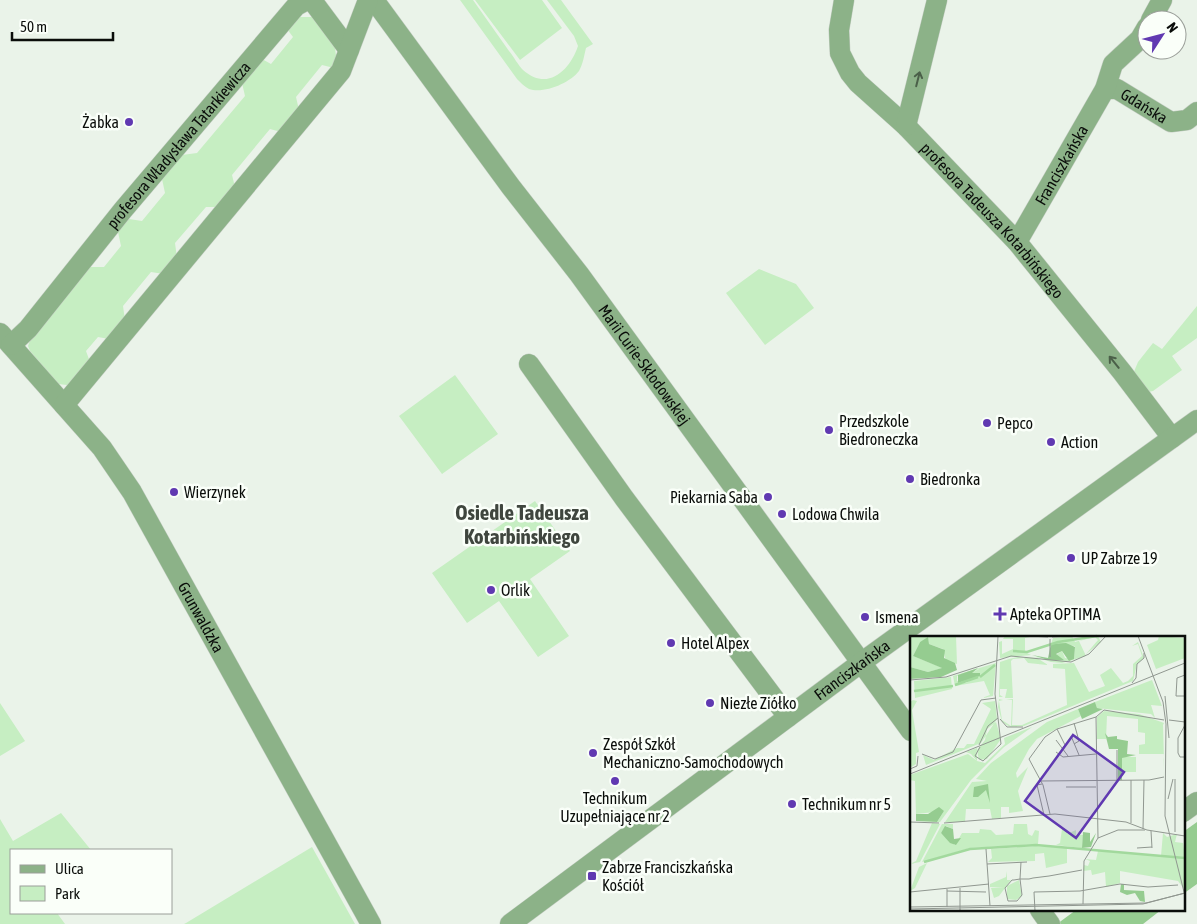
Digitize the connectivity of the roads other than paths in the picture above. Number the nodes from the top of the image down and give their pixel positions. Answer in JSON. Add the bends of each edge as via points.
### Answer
{"nodes":[{"id":1,"x":368,"y":0,"type":"edge"},
{"id":2,"x":374,"y":0,"type":"edge"},
{"id":3,"x":844,"y":0,"type":"edge"},
{"id":4,"x":937,"y":0,"type":"edge"},
{"id":5,"x":1137,"y":42,"type":"edge"},
{"id":6,"x":349,"y":50,"type":"junction"},
{"id":7,"x":1105,"y":89,"type":"junction"},
{"id":8,"x":1197,"y":112,"type":"edge"},
{"id":9,"x":906,"y":126,"type":"junction"},
{"id":10,"x":1017,"y":242,"type":"junction"},
{"id":11,"x":5,"y":339,"type":"edge"},
{"id":12,"x":529,"y":364,"type":"dead end"},
{"id":13,"x":64,"y":405,"type":"junction"},
{"id":14,"x":1197,"y":420,"type":"edge"},
{"id":15,"x":1172,"y":438,"type":"junction"},
{"id":16,"x":862,"y":662,"type":"junction"},
{"id":17,"x":788,"y":716,"type":"junction"},
{"id":18,"x":910,"y":730,"type":"edge"},
{"id":19,"x":1197,"y":802,"type":"edge"},
{"id":20,"x":1184,"y":811,"type":"edge"},
{"id":21,"x":371,"y":924,"type":"edge"},
{"id":22,"x":510,"y":924,"type":"edge"}],
"edges":[{"from":1,"to":6,"type":"street"},
{"from":2,"to":16,"type":"street","name":"Marii Curie-Skłodowskiej"},
{"from":3,"to":9,"type":"street","name":"profesora Tadeusza Kotarbińskiego","via":[[839,30],[840,53],[858,82]]},
{"from":9,"to":4,"type":"street","one_way":true},
{"from":5,"to":7,"type":"street","name":"Gdańska","via":[[1113,64]]},
{"from":6,"to":11,"type":"street","name":"profesora Władysława Tatarkiewicza","via":[[314,3],[307,0],[296,6],[122,210],[28,329]]},
{"from":6,"to":13,"type":"street","via":[[340,71],[323,93]]},
{"from":7,"to":8,"type":"street","name":"Gdańska","via":[[1117,90],[1171,122],[1186,120]]},
{"from":7,"to":10,"type":"street","name":"Franciszkańska"},
{"from":9,"to":10,"type":"street","name":"profesora Tadeusza Kotarbińskiego"},
{"from":15,"to":10,"type":"street","name":"profesora Tadeusza Kotarbińskiego","one_way":true},
{"from":11,"to":13,"type":"street","name":"Grunwaldzka"},
{"from":12,"to":17,"type":"street","via":[[624,498]]},
{"from":13,"to":21,"type":"street","name":"Grunwaldzka","via":[[102,448],[132,492]]},
{"from":14,"to":15,"type":"street","name":"Franciszkańska"},
{"from":15,"to":16,"type":"street","name":"Franciszkańska"},
{"from":16,"to":17,"type":"street","name":"Franciszkańska"},
{"from":16,"to":18,"type":"street","name":"Marii Curie-Skłodowskiej"},
{"from":17,"to":22,"type":"street","name":"Franciszkańska"},
{"from":19,"to":20,"type":"street"}]}
